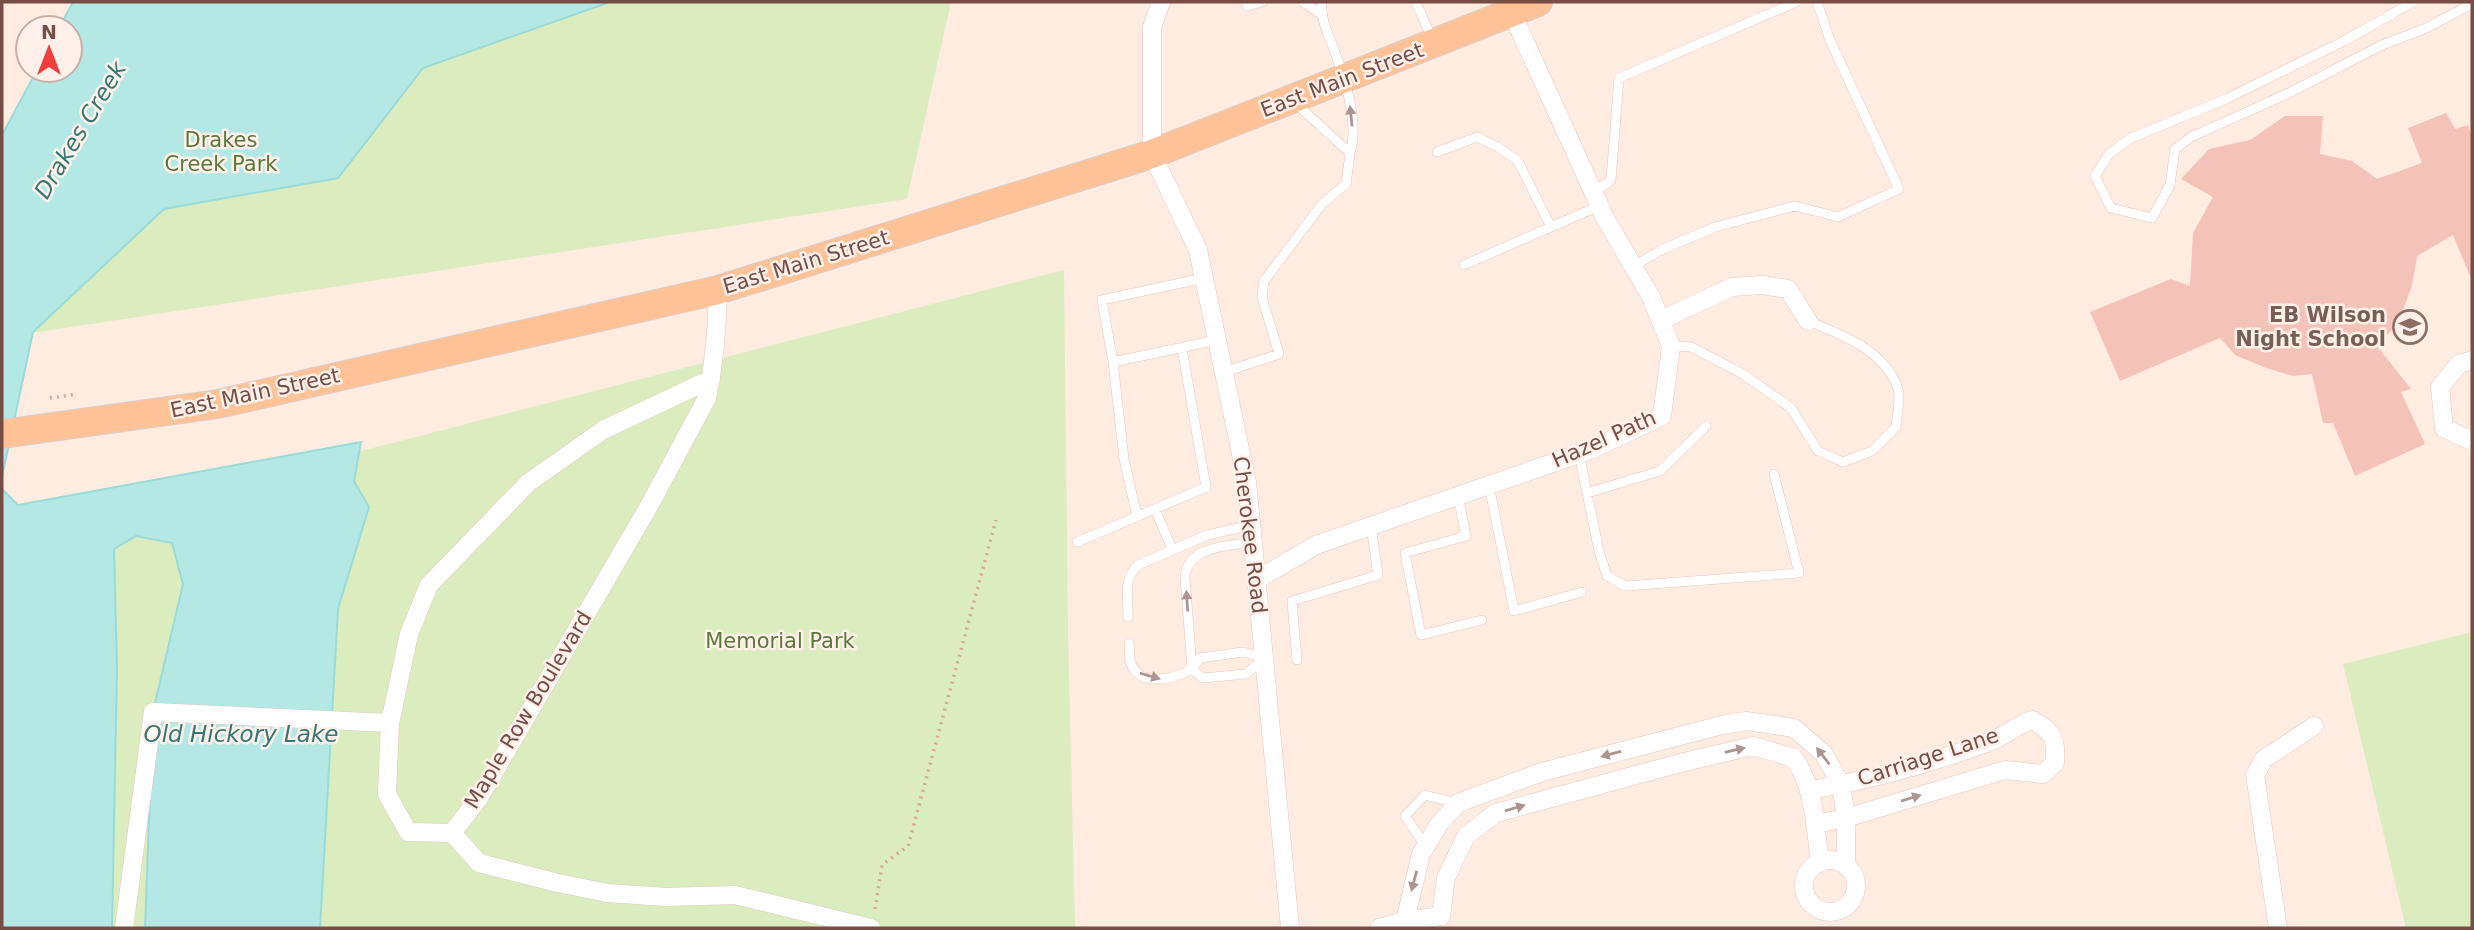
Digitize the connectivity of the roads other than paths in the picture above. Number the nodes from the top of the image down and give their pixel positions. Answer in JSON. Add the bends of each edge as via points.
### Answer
{"nodes":[{"id":1,"x":1161,"y":2,"type":"edge"},
{"id":2,"x":1247,"y":2,"type":"edge"},
{"id":3,"x":1262,"y":2,"type":"edge"},
{"id":4,"x":1303,"y":2,"type":"edge"},
{"id":5,"x":1322,"y":2,"type":"edge"},
{"id":6,"x":1416,"y":2,"type":"edge"},
{"id":7,"x":1796,"y":2,"type":"edge"},
{"id":8,"x":1817,"y":2,"type":"edge"},
{"id":9,"x":2413,"y":2,"type":"edge"},
{"id":10,"x":2472,"y":4,"type":"edge"},
{"id":11,"x":1527,"y":6,"type":"edge"},
{"id":12,"x":1321,"y":14,"type":"junction"},
{"id":13,"x":1434,"y":44,"type":"junction"},
{"id":14,"x":1344,"y":79,"type":"junction"},
{"id":15,"x":1291,"y":100,"type":"junction"},
{"id":16,"x":1437,"y":152,"type":"dead end"},
{"id":17,"x":1350,"y":153,"type":"junction"},
{"id":18,"x":1152,"y":154,"type":"junction"},
{"id":19,"x":1596,"y":199,"type":"junction"},
{"id":20,"x":1552,"y":227,"type":"junction"},
{"id":21,"x":1464,"y":264,"type":"dead end"},
{"id":22,"x":1634,"y":266,"type":"junction"},
{"id":23,"x":1204,"y":278,"type":"junction"},
{"id":24,"x":718,"y":290,"type":"junction"},
{"id":25,"x":1661,"y":320,"type":"junction"},
{"id":26,"x":1808,"y":321,"type":"joint"},
{"id":27,"x":1217,"y":340,"type":"junction"},
{"id":28,"x":1671,"y":346,"type":"junction"},
{"id":29,"x":1182,"y":348,"type":"junction"},
{"id":30,"x":2472,"y":359,"type":"edge"},
{"id":31,"x":1113,"y":362,"type":"junction"},
{"id":32,"x":1224,"y":372,"type":"junction"},
{"id":33,"x":711,"y":379,"type":"junction"},
{"id":34,"x":1706,"y":426,"type":"dead end"},
{"id":35,"x":2,"y":435,"type":"edge"},
{"id":36,"x":2472,"y":441,"type":"edge"},
{"id":37,"x":1579,"y":454,"type":"junction"},
{"id":38,"x":1774,"y":474,"type":"dead end"},
{"id":39,"x":1489,"y":485,"type":"junction"},
{"id":40,"x":1587,"y":492,"type":"junction"},
{"id":41,"x":1458,"y":496,"type":"junction"},
{"id":42,"x":1156,"y":509,"type":"junction"},
{"id":43,"x":1137,"y":516,"type":"junction"},
{"id":44,"x":1371,"y":526,"type":"junction"},
{"id":45,"x":1253,"y":533,"type":"junction"},
{"id":46,"x":1077,"y":542,"type":"dead end"},
{"id":47,"x":1172,"y":549,"type":"junction"},
{"id":48,"x":1258,"y":579,"type":"junction"},
{"id":49,"x":1582,"y":592,"type":"dead end"},
{"id":50,"x":1128,"y":617,"type":"dead end"},
{"id":51,"x":1482,"y":620,"type":"dead end"},
{"id":52,"x":1129,"y":643,"type":"dead end"},
{"id":53,"x":1265,"y":659,"type":"junction"},
{"id":54,"x":1297,"y":660,"type":"dead end"},
{"id":55,"x":1192,"y":669,"type":"junction"},
{"id":56,"x":390,"y":723,"type":"junction"},
{"id":57,"x":2314,"y":726,"type":"dead end"},
{"id":58,"x":1676,"y":737,"type":"junction"},
{"id":59,"x":1684,"y":762,"type":"junction"},
{"id":60,"x":1556,"y":768,"type":"junction"},
{"id":61,"x":1841,"y":785,"type":"junction"},
{"id":62,"x":1811,"y":790,"type":"junction"},
{"id":63,"x":1566,"y":793,"type":"junction"},
{"id":64,"x":1462,"y":801,"type":"junction"},
{"id":65,"x":1846,"y":818,"type":"junction"},
{"id":66,"x":1485,"y":822,"type":"junction"},
{"id":67,"x":1815,"y":824,"type":"junction"},
{"id":68,"x":452,"y":833,"type":"junction"},
{"id":69,"x":1426,"y":847,"type":"junction"},
{"id":70,"x":1820,"y":863,"type":"junction"},
{"id":71,"x":1846,"y":865,"type":"junction"},
{"id":72,"x":1405,"y":921,"type":"junction"},
{"id":73,"x":872,"y":922,"type":"edge"},
{"id":74,"x":1446,"y":922,"type":"edge"},
{"id":75,"x":124,"y":928,"type":"edge"},
{"id":76,"x":1290,"y":928,"type":"edge"},
{"id":77,"x":1379,"y":928,"type":"edge"},
{"id":78,"x":2278,"y":928,"type":"edge"}],
"edges":[{"from":1,"to":18,"type":"street","via":[[1152,27]]},
{"from":2,"to":3,"type":"lane","via":[[1247,6]]},
{"from":4,"to":12,"type":"lane"},
{"from":5,"to":12,"type":"lane"},
{"from":6,"to":13,"type":"lane"},
{"from":7,"to":19,"type":"lane","via":[[1619,78],[1611,180]]},
{"from":8,"to":22,"type":"lane","via":[[1899,189],[1838,217],[1795,206],[1715,227]]},
{"from":9,"to":10,"type":"lane","via":[[2228,98],[2131,138],[2109,154],[2095,176],[2111,208],[2152,218],[2171,185],[2175,149],[2191,137]]},
{"from":11,"to":13,"type":"main road","name":"East Main Street"},
{"from":11,"to":19,"type":"street","name":"Hazel Path"},
{"from":12,"to":14,"type":"lane"},
{"from":13,"to":14,"type":"main road","name":"East Main Street"},
{"from":14,"to":15,"type":"main road","name":"East Main Street"},
{"from":17,"to":14,"type":"lane","one_way":true,"via":[[1354,141]]},
{"from":15,"to":17,"type":"lane"},
{"from":15,"to":18,"type":"main road","name":"East Main Street"},
{"from":16,"to":20,"type":"lane","via":[[1477,137],[1498,147],[1518,161]]},
{"from":17,"to":32,"type":"lane","via":[[1346,184],[1322,204],[1264,281],[1262,297],[1279,354]]},
{"from":18,"to":23,"type":"street","name":"Cherokee Road","via":[[1198,250]]},
{"from":18,"to":24,"type":"main road","name":"East Main Street"},
{"from":19,"to":20,"type":"lane"},
{"from":19,"to":22,"type":"street","name":"Hazel Path"},
{"from":20,"to":21,"type":"lane"},
{"from":22,"to":25,"type":"street","name":"Hazel Path"},
{"from":23,"to":27,"type":"street","name":"Cherokee Road"},
{"from":23,"to":31,"type":"lane","via":[[1102,300]]},
{"from":24,"to":33,"type":"street","name":"Maple Row Boulevard"},
{"from":24,"to":35,"type":"main road","name":"East Main Street","via":[[218,404]]},
{"from":25,"to":26,"type":"street","via":[[1732,287],[1762,285],[1788,289]]},
{"from":25,"to":28,"type":"street","name":"Hazel Path"},
{"from":26,"to":28,"type":"lane","via":[[1842,334],[1884,363],[1899,390],[1896,427],[1872,451],[1843,462],[1818,451],[1791,408],[1743,374],[1691,347]]},
{"from":27,"to":29,"type":"lane"},
{"from":27,"to":32,"type":"street","name":"Cherokee Road"},
{"from":28,"to":37,"type":"street","name":"Hazel Path","via":[[1662,416]]},
{"from":29,"to":31,"type":"lane"},
{"from":29,"to":42,"type":"lane","via":[[1206,487]]},
{"from":30,"to":36,"type":"street","via":[[2459,364],[2440,387],[2444,428]]},
{"from":31,"to":43,"type":"lane","via":[[1124,459]]},
{"from":32,"to":45,"type":"street","name":"Cherokee Road"},
{"from":33,"to":56,"type":"street","via":[[603,430],[528,483],[429,585],[409,634]]},
{"from":33,"to":68,"type":"street","name":"Maple Row Boulevard","via":[[707,398],[649,506],[479,798]]},
{"from":34,"to":40,"type":"lane","via":[[1660,471]]},
{"from":37,"to":39,"type":"street","name":"Hazel Path"},
{"from":37,"to":40,"type":"lane"},
{"from":38,"to":40,"type":"lane","via":[[1799,573],[1625,586],[1607,576]]},
{"from":39,"to":41,"type":"street","name":"Hazel Path"},
{"from":39,"to":49,"type":"lane","via":[[1514,611]]},
{"from":41,"to":44,"type":"street","name":"Hazel Path"},
{"from":41,"to":51,"type":"lane","via":[[1466,536],[1405,553],[1420,635]]},
{"from":42,"to":43,"type":"lane"},
{"from":42,"to":47,"type":"lane"},
{"from":43,"to":46,"type":"lane"},
{"from":44,"to":48,"type":"street","name":"Hazel Path","via":[[1317,545]]},
{"from":44,"to":54,"type":"lane","via":[[1378,575],[1292,601]]},
{"from":45,"to":47,"type":"lane","via":[[1207,536]]},
{"from":45,"to":48,"type":"street","name":"Cherokee Road"},
{"from":55,"to":45,"type":"lane","one_way":true,"via":[[1185,577],[1189,562],[1206,550]]},
{"from":47,"to":50,"type":"lane","via":[[1132,570],[1127,585]]},
{"from":48,"to":53,"type":"street","name":"Cherokee Road"},
{"from":52,"to":55,"type":"lane","one_way":true,"via":[[1130,661],[1144,678],[1165,680]]},
{"from":53,"to":55,"type":"lane","via":[[1243,652],[1200,658]]},
{"from":53,"to":55,"type":"lane","via":[[1246,674],[1203,678]]},
{"from":53,"to":76,"type":"street","name":"Cherokee Road"},
{"from":56,"to":68,"type":"street","via":[[387,794],[408,832]]},
{"from":56,"to":75,"type":"street","via":[[153,712]]},
{"from":57,"to":78,"type":"street","via":[[2264,759],[2255,775]]},
{"from":58,"to":59,"type":"street"},
{"from":58,"to":60,"type":"street","name":"Carriage Lane","one_way":true},
{"from":61,"to":58,"type":"street","name":"Carriage Lane","one_way":true,"via":[[1824,754],[1794,728],[1746,721]]},
{"from":59,"to":62,"type":"street","one_way":true,"via":[[1753,747],[1794,758]]},
{"from":59,"to":63,"type":"street"},
{"from":60,"to":63,"type":"street"},
{"from":60,"to":64,"type":"street","name":"Carriage Lane"},
{"from":61,"to":62,"type":"street","name":"Carriage Lane"},
{"from":61,"to":65,"type":"street","name":"Carriage Lane"},
{"from":65,"to":61,"type":"street","name":"Carriage Lane","one_way":true,"via":[[2005,770],[2043,774],[2055,763],[2056,743],[2049,730],[2032,720],[1993,741]]},
{"from":62,"to":67,"type":"street"},
{"from":66,"to":63,"type":"street","one_way":true,"via":[[1496,813]]},
{"from":64,"to":66,"type":"street"},
{"from":64,"to":69,"type":"street","via":[[1439,824]]},
{"from":64,"to":69,"type":"lane","via":[[1425,795],[1405,816]]},
{"from":65,"to":67,"type":"street","name":"Carriage Lane"},
{"from":65,"to":71,"type":"street","name":"Carriage Lane"},
{"from":66,"to":74,"type":"street","via":[[1466,836],[1446,878]]},
{"from":67,"to":70,"type":"street"},
{"from":68,"to":73,"type":"street","via":[[479,863],[558,883],[618,894],[735,895]]},
{"from":69,"to":72,"type":"street","one_way":true},
{"from":70,"to":71,"type":"street"},
{"from":70,"to":71,"type":"street","name":"Carriage Lane","via":[[1808,873],[1804,888],[1810,903],[1825,912],[1842,909],[1854,896],[1855,879]]},
{"from":72,"to":74,"type":"street"},
{"from":72,"to":77,"type":"street"}]}
